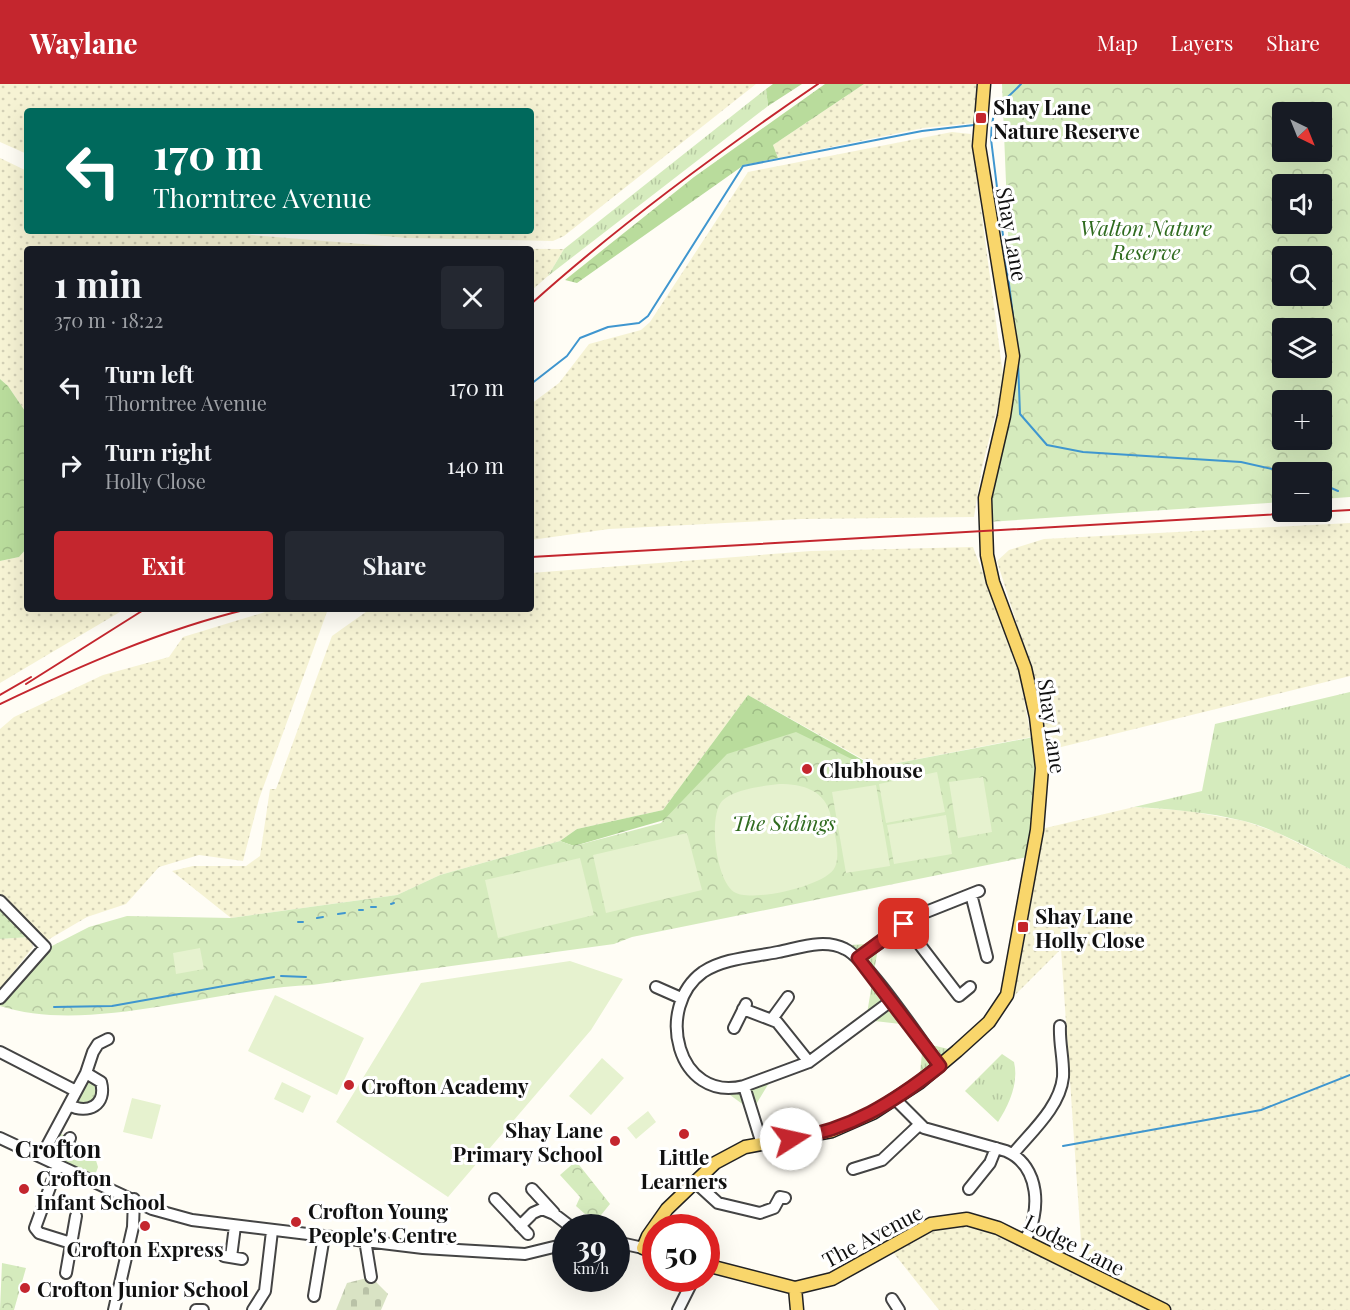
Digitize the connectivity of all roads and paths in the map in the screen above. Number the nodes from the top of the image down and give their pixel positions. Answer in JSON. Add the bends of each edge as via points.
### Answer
{"nodes":[{"id":1,"x":984,"y":84,"type":"edge"},
{"id":2,"x":0,"y":901,"type":"edge"},
{"id":3,"x":904,"y":924,"type":"junction"},
{"id":4,"x":983,"y":951,"type":"dead end"},
{"id":5,"x":858,"y":958,"type":"junction"},
{"id":6,"x":656,"y":987,"type":"dead end"},
{"id":7,"x":970,"y":987,"type":"dead end"},
{"id":8,"x":788,"y":997,"type":"dead end"},
{"id":9,"x":0,"y":998,"type":"edge"},
{"id":10,"x":681,"y":998,"type":"junction"},
{"id":11,"x":891,"y":1001,"type":"junction"},
{"id":12,"x":772,"y":1019,"type":"junction"},
{"id":13,"x":734,"y":1028,"type":"dead end"},
{"id":14,"x":1057,"y":1032,"type":"dead end"},
{"id":15,"x":99,"y":1041,"type":"dead end"},
{"id":16,"x":0,"y":1052,"type":"edge"},
{"id":17,"x":809,"y":1062,"type":"junction"},
{"id":18,"x":940,"y":1066,"type":"junction"},
{"id":19,"x":86,"y":1071,"type":"junction"},
{"id":20,"x":744,"y":1086,"type":"junction"},
{"id":21,"x":76,"y":1091,"type":"junction"},
{"id":22,"x":895,"y":1099,"type":"junction"},
{"id":23,"x":69,"y":1105,"type":"junction"},
{"id":24,"x":919,"y":1125,"type":"junction"},
{"id":25,"x":0,"y":1138,"type":"edge"},
{"id":26,"x":762,"y":1144,"type":"junction"},
{"id":27,"x":996,"y":1148,"type":"junction"},
{"id":28,"x":1013,"y":1154,"type":"junction"},
{"id":29,"x":41,"y":1157,"type":"junction"},
{"id":30,"x":58,"y":1165,"type":"junction"},
{"id":31,"x":853,"y":1169,"type":"dead end"},
{"id":32,"x":695,"y":1182,"type":"junction"},
{"id":33,"x":970,"y":1184,"type":"dead end"},
{"id":34,"x":532,"y":1189,"type":"dead end"},
{"id":35,"x":785,"y":1198,"type":"dead end"},
{"id":36,"x":134,"y":1199,"type":"junction"},
{"id":37,"x":495,"y":1199,"type":"dead end"},
{"id":38,"x":554,"y":1214,"type":"joint"},
{"id":39,"x":663,"y":1214,"type":"edge"},
{"id":40,"x":76,"y":1216,"type":"dead end"},
{"id":41,"x":966,"y":1219,"type":"joint"},
{"id":42,"x":235,"y":1226,"type":"junction"},
{"id":43,"x":520,"y":1226,"type":"junction"},
{"id":44,"x":272,"y":1231,"type":"junction"},
{"id":45,"x":528,"y":1234,"type":"dead end"},
{"id":46,"x":324,"y":1236,"type":"junction"},
{"id":47,"x":365,"y":1240,"type":"junction"},
{"id":48,"x":1025,"y":1240,"type":"junction"},
{"id":49,"x":71,"y":1243,"type":"junction"},
{"id":50,"x":552,"y":1247,"type":"edge"},
{"id":51,"x":232,"y":1258,"type":"dead end"},
{"id":52,"x":720,"y":1269,"type":"edge"},
{"id":53,"x":66,"y":1273,"type":"dead end"},
{"id":54,"x":371,"y":1277,"type":"dead end"},
{"id":55,"x":795,"y":1288,"type":"junction"},
{"id":56,"x":687,"y":1292,"type":"edge"},
{"id":57,"x":314,"y":1296,"type":"dead end"},
{"id":58,"x":892,"y":1299,"type":"dead end"},
{"id":59,"x":114,"y":1310,"type":"edge"},
{"id":60,"x":196,"y":1310,"type":"edge"},
{"id":61,"x":203,"y":1310,"type":"edge"},
{"id":62,"x":253,"y":1310,"type":"edge"},
{"id":63,"x":678,"y":1310,"type":"edge"},
{"id":64,"x":797,"y":1310,"type":"edge"},
{"id":65,"x":899,"y":1310,"type":"edge"},
{"id":66,"x":1164,"y":1310,"type":"edge"}],
"edges":[{"from":1,"to":18,"type":"main road","name":"Shay Lane","via":[[979,146],[1013,356],[985,498],[987,555],[1028,677],[1042,777],[1037,830],[1007,995],[989,1022]]},
{"from":2,"to":9,"type":"street","via":[[45,947]]},
{"from":3,"to":4,"type":"street","via":[[975,892]]},
{"from":3,"to":5,"type":"street"},
{"from":3,"to":7,"type":"street","via":[[959,996]]},
{"from":5,"to":10,"type":"street","via":[[845,948],[819,944],[732,961],[704,972]]},
{"from":5,"to":11,"type":"street"},
{"from":6,"to":10,"type":"street"},
{"from":8,"to":12,"type":"street"},
{"from":10,"to":20,"type":"street","via":[[678,1033],[691,1071],[710,1085]]},
{"from":11,"to":17,"type":"street"},
{"from":11,"to":18,"type":"street"},
{"from":12,"to":13,"type":"street","via":[[745,1006]]},
{"from":12,"to":17,"type":"street"},
{"from":14,"to":28,"type":"street","via":[[1063,1069],[1060,1091]]},
{"from":15,"to":19,"type":"street"},
{"from":16,"to":21,"type":"street"},
{"from":17,"to":20,"type":"street"},
{"from":18,"to":22,"type":"main road","name":"Shay Lane"},
{"from":19,"to":21,"type":"street"},
{"from":19,"to":23,"type":"street","via":[[101,1082],[99,1102],[83,1110]]},
{"from":20,"to":26,"type":"street"},
{"from":21,"to":23,"type":"street"},
{"from":22,"to":24,"type":"street"},
{"from":22,"to":26,"type":"main road","name":"Shay Lane","via":[[832,1131]]},
{"from":23,"to":29,"type":"street"},
{"from":24,"to":27,"type":"street"},
{"from":24,"to":31,"type":"street","via":[[882,1160]]},
{"from":25,"to":29,"type":"street"},
{"from":26,"to":32,"type":"main road","name":"Shay Lane","via":[[727,1154]]},
{"from":27,"to":28,"type":"street"},
{"from":27,"to":33,"type":"street","via":[[990,1163]]},
{"from":28,"to":48,"type":"street","via":[[1028,1172],[1036,1194],[1035,1220]]},
{"from":29,"to":30,"type":"street"},
{"from":30,"to":36,"type":"street"},
{"from":30,"to":49,"type":"street","via":[[35,1228],[39,1233]]},
{"from":32,"to":35,"type":"street","via":[[718,1203],[760,1213],[774,1208],[780,1197]]},
{"from":32,"to":39,"type":"main road","name":"Shay Lane"},
{"from":34,"to":38,"type":"street"},
{"from":36,"to":42,"type":"street","via":[[177,1217]]},
{"from":36,"to":59,"type":"street"},
{"from":37,"to":43,"type":"street"},
{"from":38,"to":43,"type":"street","via":[[538,1210]]},
{"from":40,"to":49,"type":"street"},
{"from":41,"to":48,"type":"main road","name":"Lodge Lane"},
{"from":41,"to":55,"type":"main road","name":"The Avenue","via":[[931,1224],[832,1279]]},
{"from":42,"to":44,"type":"street"},
{"from":42,"to":51,"type":"street"},
{"from":43,"to":45,"type":"street"},
{"from":44,"to":46,"type":"street"},
{"from":44,"to":62,"type":"street","via":[[265,1291]]},
{"from":46,"to":47,"type":"street"},
{"from":46,"to":57,"type":"street"},
{"from":47,"to":50,"type":"street","via":[[525,1254]]},
{"from":47,"to":54,"type":"street"},
{"from":48,"to":66,"type":"main road","name":"Lodge Lane"},
{"from":49,"to":53,"type":"street"},
{"from":52,"to":55,"type":"main road"},
{"from":55,"to":64,"type":"main road"},
{"from":56,"to":63,"type":"street"},
{"from":58,"to":65,"type":"street"},
{"from":60,"to":61,"type":"street"}]}
